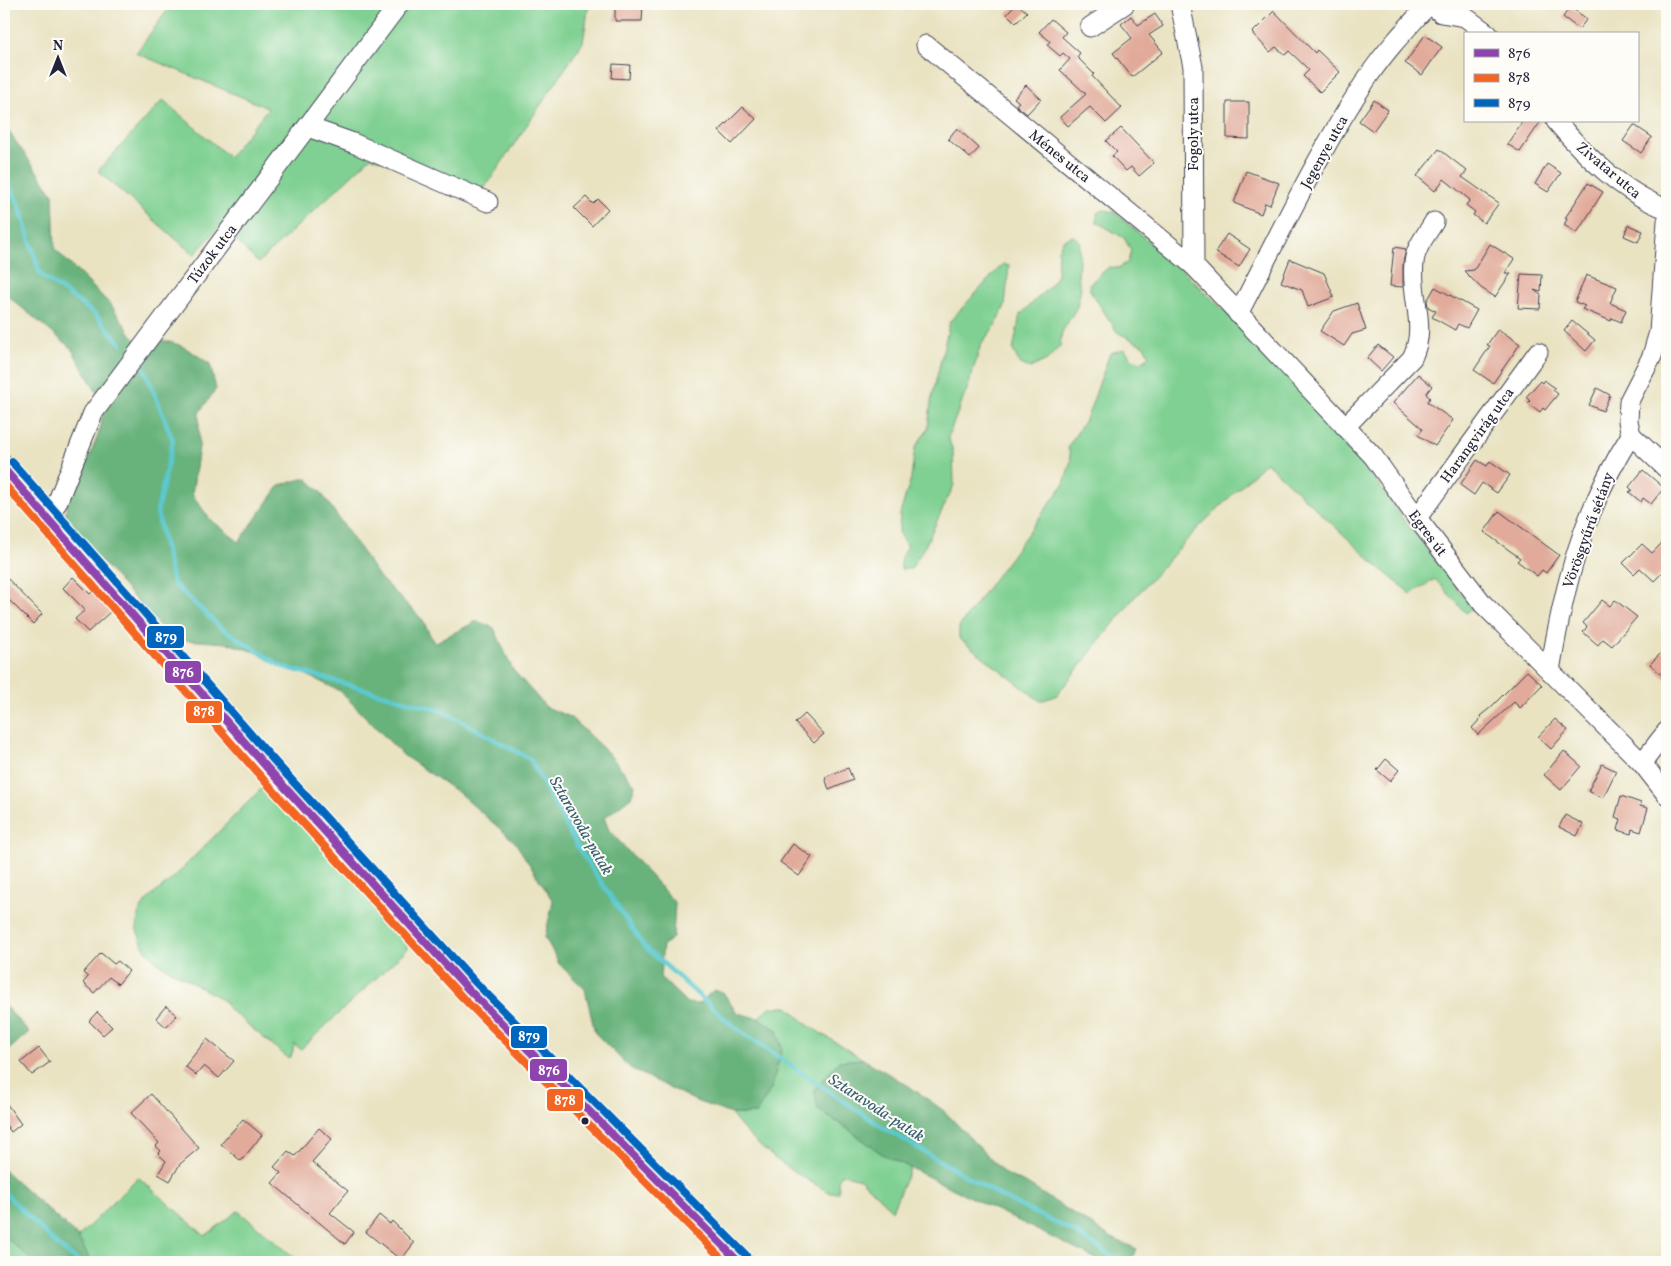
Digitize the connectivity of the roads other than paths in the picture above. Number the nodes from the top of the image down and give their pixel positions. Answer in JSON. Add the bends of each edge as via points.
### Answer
{"nodes":[{"id":1,"x":399,"y":4,"type":"edge"},
{"id":2,"x":1125,"y":4,"type":"edge"},
{"id":3,"x":1180,"y":4,"type":"edge"},
{"id":4,"x":1430,"y":4,"type":"edge"},
{"id":5,"x":1467,"y":10,"type":"edge"},
{"id":6,"x":1090,"y":27,"type":"dead end"},
{"id":7,"x":1486,"y":32,"type":"edge"},
{"id":8,"x":926,"y":45,"type":"dead end"},
{"id":9,"x":1557,"y":122,"type":"edge"},
{"id":10,"x":308,"y":127,"type":"junction"},
{"id":11,"x":488,"y":202,"type":"dead end"},
{"id":12,"x":1667,"y":209,"type":"edge"},
{"id":13,"x":1667,"y":221,"type":"edge"},
{"id":14,"x":1434,"y":222,"type":"dead end"},
{"id":15,"x":1194,"y":266,"type":"junction"},
{"id":16,"x":1664,"y":290,"type":"edge"},
{"id":17,"x":1238,"y":314,"type":"junction"},
{"id":18,"x":1538,"y":352,"type":"dead end"},
{"id":19,"x":1345,"y":427,"type":"junction"},
{"id":20,"x":1631,"y":435,"type":"junction"},
{"id":21,"x":4,"y":468,"type":"edge"},
{"id":22,"x":1667,"y":469,"type":"edge"},
{"id":23,"x":47,"y":516,"type":"junction"},
{"id":24,"x":1417,"y":518,"type":"junction"},
{"id":25,"x":1550,"y":671,"type":"junction"},
{"id":26,"x":1667,"y":731,"type":"edge"},
{"id":27,"x":1642,"y":763,"type":"junction"},
{"id":28,"x":1667,"y":795,"type":"edge"},
{"id":29,"x":739,"y":1262,"type":"edge"}],
"edges":[{"from":1,"to":10,"type":"street","name":"Túzok utca"},
{"from":2,"to":6,"type":"street"},
{"from":3,"to":15,"type":"street","name":"Fogoly utca","via":[[1193,67]]},
{"from":4,"to":5,"type":"street","via":[[1441,13]]},
{"from":4,"to":17,"type":"street","name":"Jegenye utca","via":[[1401,34],[1369,76],[1332,135]]},
{"from":5,"to":7,"type":"street"},
{"from":8,"to":15,"type":"street","name":"Ménes utca"},
{"from":9,"to":12,"type":"street","name":"Zivatar utca","via":[[1634,194]]},
{"from":10,"to":11,"type":"street","via":[[353,143]]},
{"from":10,"to":23,"type":"street","name":"Túzok utca","via":[[93,413],[57,503]]},
{"from":13,"to":16,"type":"street"},
{"from":14,"to":19,"type":"street","via":[[1418,248],[1414,262],[1420,326],[1416,349],[1412,358]]},
{"from":15,"to":17,"type":"street","name":"Egres út"},
{"from":16,"to":20,"type":"street","via":[[1659,332],[1652,356],[1629,401]]},
{"from":17,"to":19,"type":"street","name":"Egres út"},
{"from":18,"to":24,"type":"street","name":"Harangvirág utca"},
{"from":19,"to":24,"type":"street","name":"Egres út","via":[[1373,456]]},
{"from":20,"to":22,"type":"street"},
{"from":20,"to":25,"type":"street","name":"Vörösgyűrű sétány","via":[[1612,463],[1567,579]]},
{"from":21,"to":23,"type":"street"},
{"from":23,"to":29,"type":"street","via":[[469,990]]},
{"from":24,"to":25,"type":"street","name":"Egres út","via":[[1483,604]]},
{"from":25,"to":27,"type":"street","name":"Egres út"},
{"from":26,"to":27,"type":"street"},
{"from":27,"to":28,"type":"street","name":"Egres út"}]}
